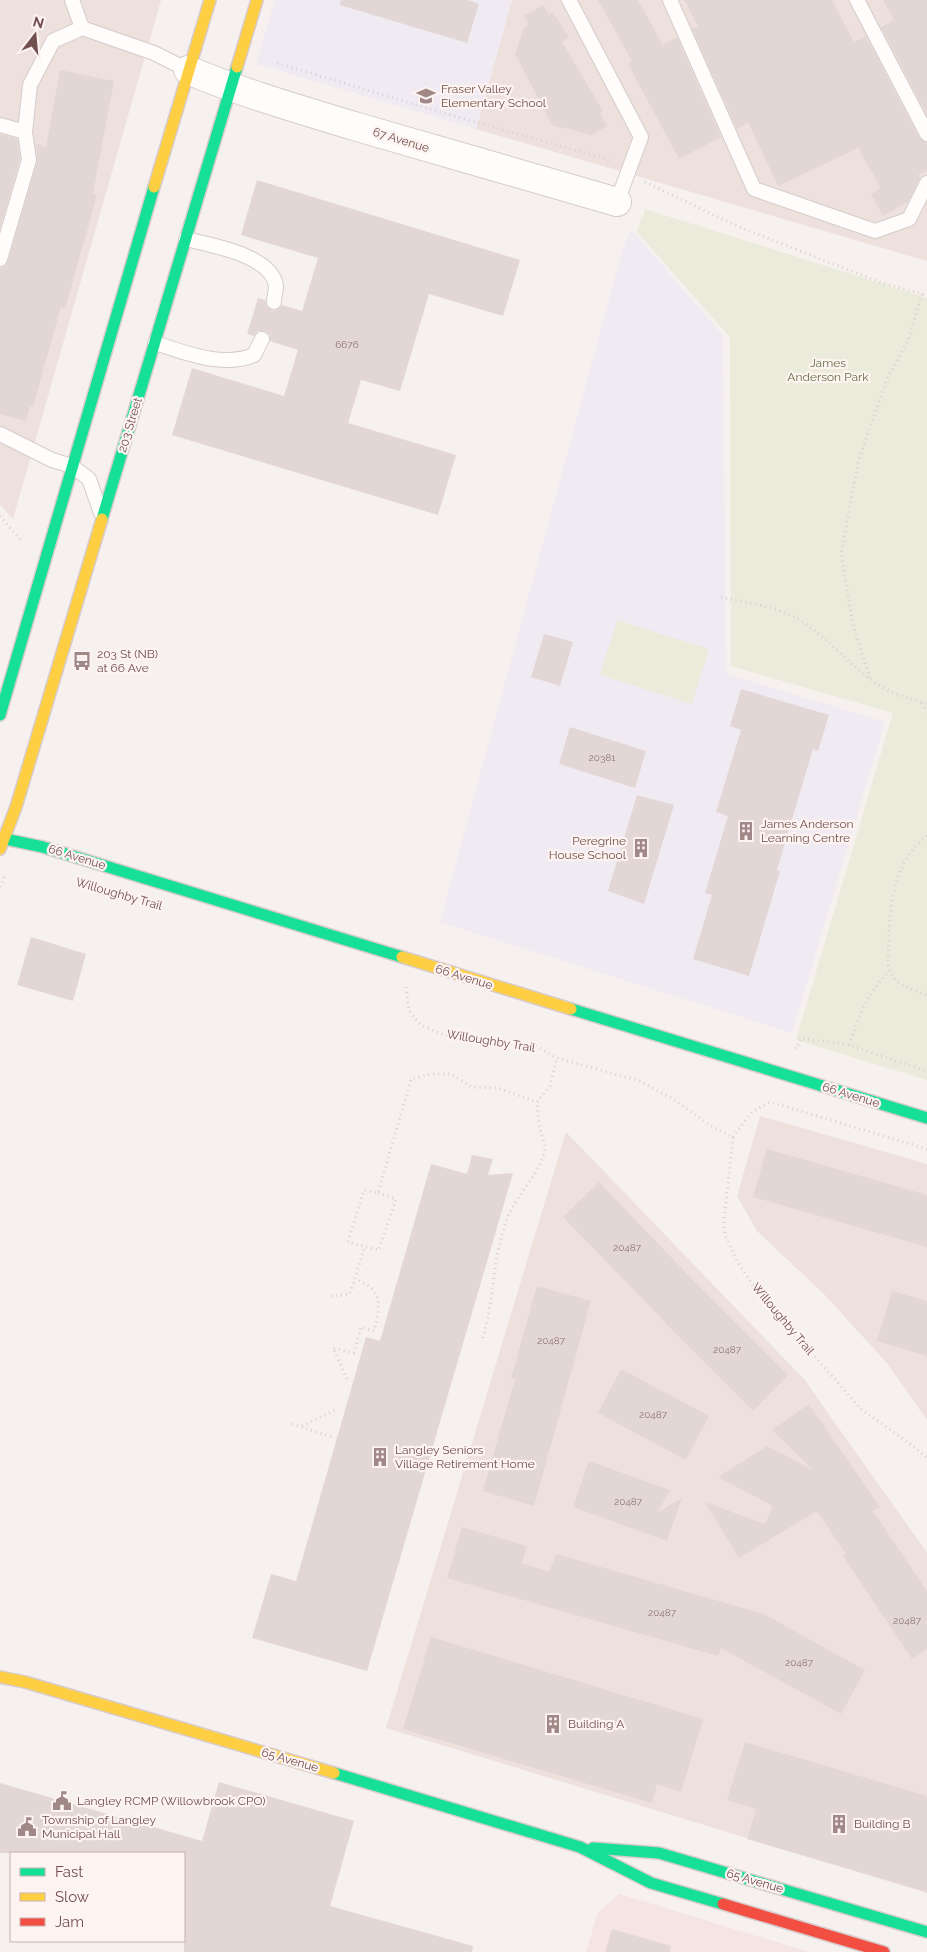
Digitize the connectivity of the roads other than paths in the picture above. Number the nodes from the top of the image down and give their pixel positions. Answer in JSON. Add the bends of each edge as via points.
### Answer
{"nodes":[{"id":1,"x":72,"y":0,"type":"edge"},
{"id":2,"x":210,"y":0,"type":"edge"},
{"id":3,"x":257,"y":0,"type":"edge"},
{"id":4,"x":569,"y":0,"type":"edge"},
{"id":5,"x":670,"y":0,"type":"edge"},
{"id":6,"x":857,"y":0,"type":"edge"},
{"id":7,"x":82,"y":28,"type":"junction"},
{"id":8,"x":188,"y":70,"type":"junction"},
{"id":9,"x":231,"y":88,"type":"junction"},
{"id":10,"x":0,"y":125,"type":"edge"},
{"id":11,"x":26,"y":132,"type":"junction"},
{"id":12,"x":927,"y":134,"type":"edge"},
{"id":13,"x":927,"y":183,"type":"edge"},
{"id":14,"x":617,"y":202,"type":"joint"},
{"id":15,"x":186,"y":239,"type":"junction"},
{"id":16,"x":0,"y":259,"type":"edge"},
{"id":17,"x":274,"y":302,"type":"dead end"},
{"id":18,"x":262,"y":339,"type":"dead end"},
{"id":19,"x":155,"y":343,"type":"junction"},
{"id":20,"x":0,"y":434,"type":"edge"},
{"id":21,"x":72,"y":466,"type":"junction"},
{"id":22,"x":102,"y":517,"type":"junction"},
{"id":23,"x":0,"y":715,"type":"edge"},
{"id":24,"x":1,"y":842,"type":"edge"},
{"id":25,"x":927,"y":1118,"type":"edge"},
{"id":26,"x":0,"y":1677,"type":"edge"},
{"id":27,"x":580,"y":1847,"type":"junction"},
{"id":28,"x":927,"y":1932,"type":"edge"},
{"id":29,"x":884,"y":1952,"type":"edge"}],
"edges":[{"from":1,"to":7,"type":"lane"},
{"from":2,"to":8,"type":"street"},
{"from":3,"to":9,"type":"street","name":"203 Street"},
{"from":4,"to":14,"type":"lane","via":[[641,137]]},
{"from":5,"to":13,"type":"lane","via":[[754,190],[876,231],[909,219]]},
{"from":6,"to":12,"type":"lane"},
{"from":7,"to":8,"type":"lane","via":[[154,53]]},
{"from":7,"to":11,"type":"lane","via":[[53,41],[30,85]]},
{"from":8,"to":9,"type":"street","name":"67 Avenue"},
{"from":8,"to":21,"type":"street"},
{"from":9,"to":14,"type":"street","name":"67 Avenue"},
{"from":9,"to":15,"type":"street","name":"203 Street"},
{"from":10,"to":11,"type":"lane"},
{"from":11,"to":16,"type":"lane","via":[[29,160]]},
{"from":15,"to":17,"type":"lane","via":[[256,260],[269,272],[276,286]]},
{"from":15,"to":19,"type":"street","name":"203 Street"},
{"from":18,"to":19,"type":"lane","via":[[254,355],[242,360],[206,358]]},
{"from":19,"to":22,"type":"street","name":"203 Street"},
{"from":20,"to":21,"type":"lane","via":[[52,460]]},
{"from":21,"to":22,"type":"lane","via":[[88,479]]},
{"from":21,"to":23,"type":"street"},
{"from":22,"to":24,"type":"street","name":"203 Street","via":[[16,807]]},
{"from":24,"to":25,"type":"street","name":"66 Avenue","via":[[44,847]]},
{"from":26,"to":27,"type":"street","name":"65 Avenue"},
{"from":27,"to":28,"type":"street","name":"65 Avenue","via":[[659,1853]]},
{"from":27,"to":29,"type":"street","name":"65 Avenue","via":[[651,1883]]}]}
